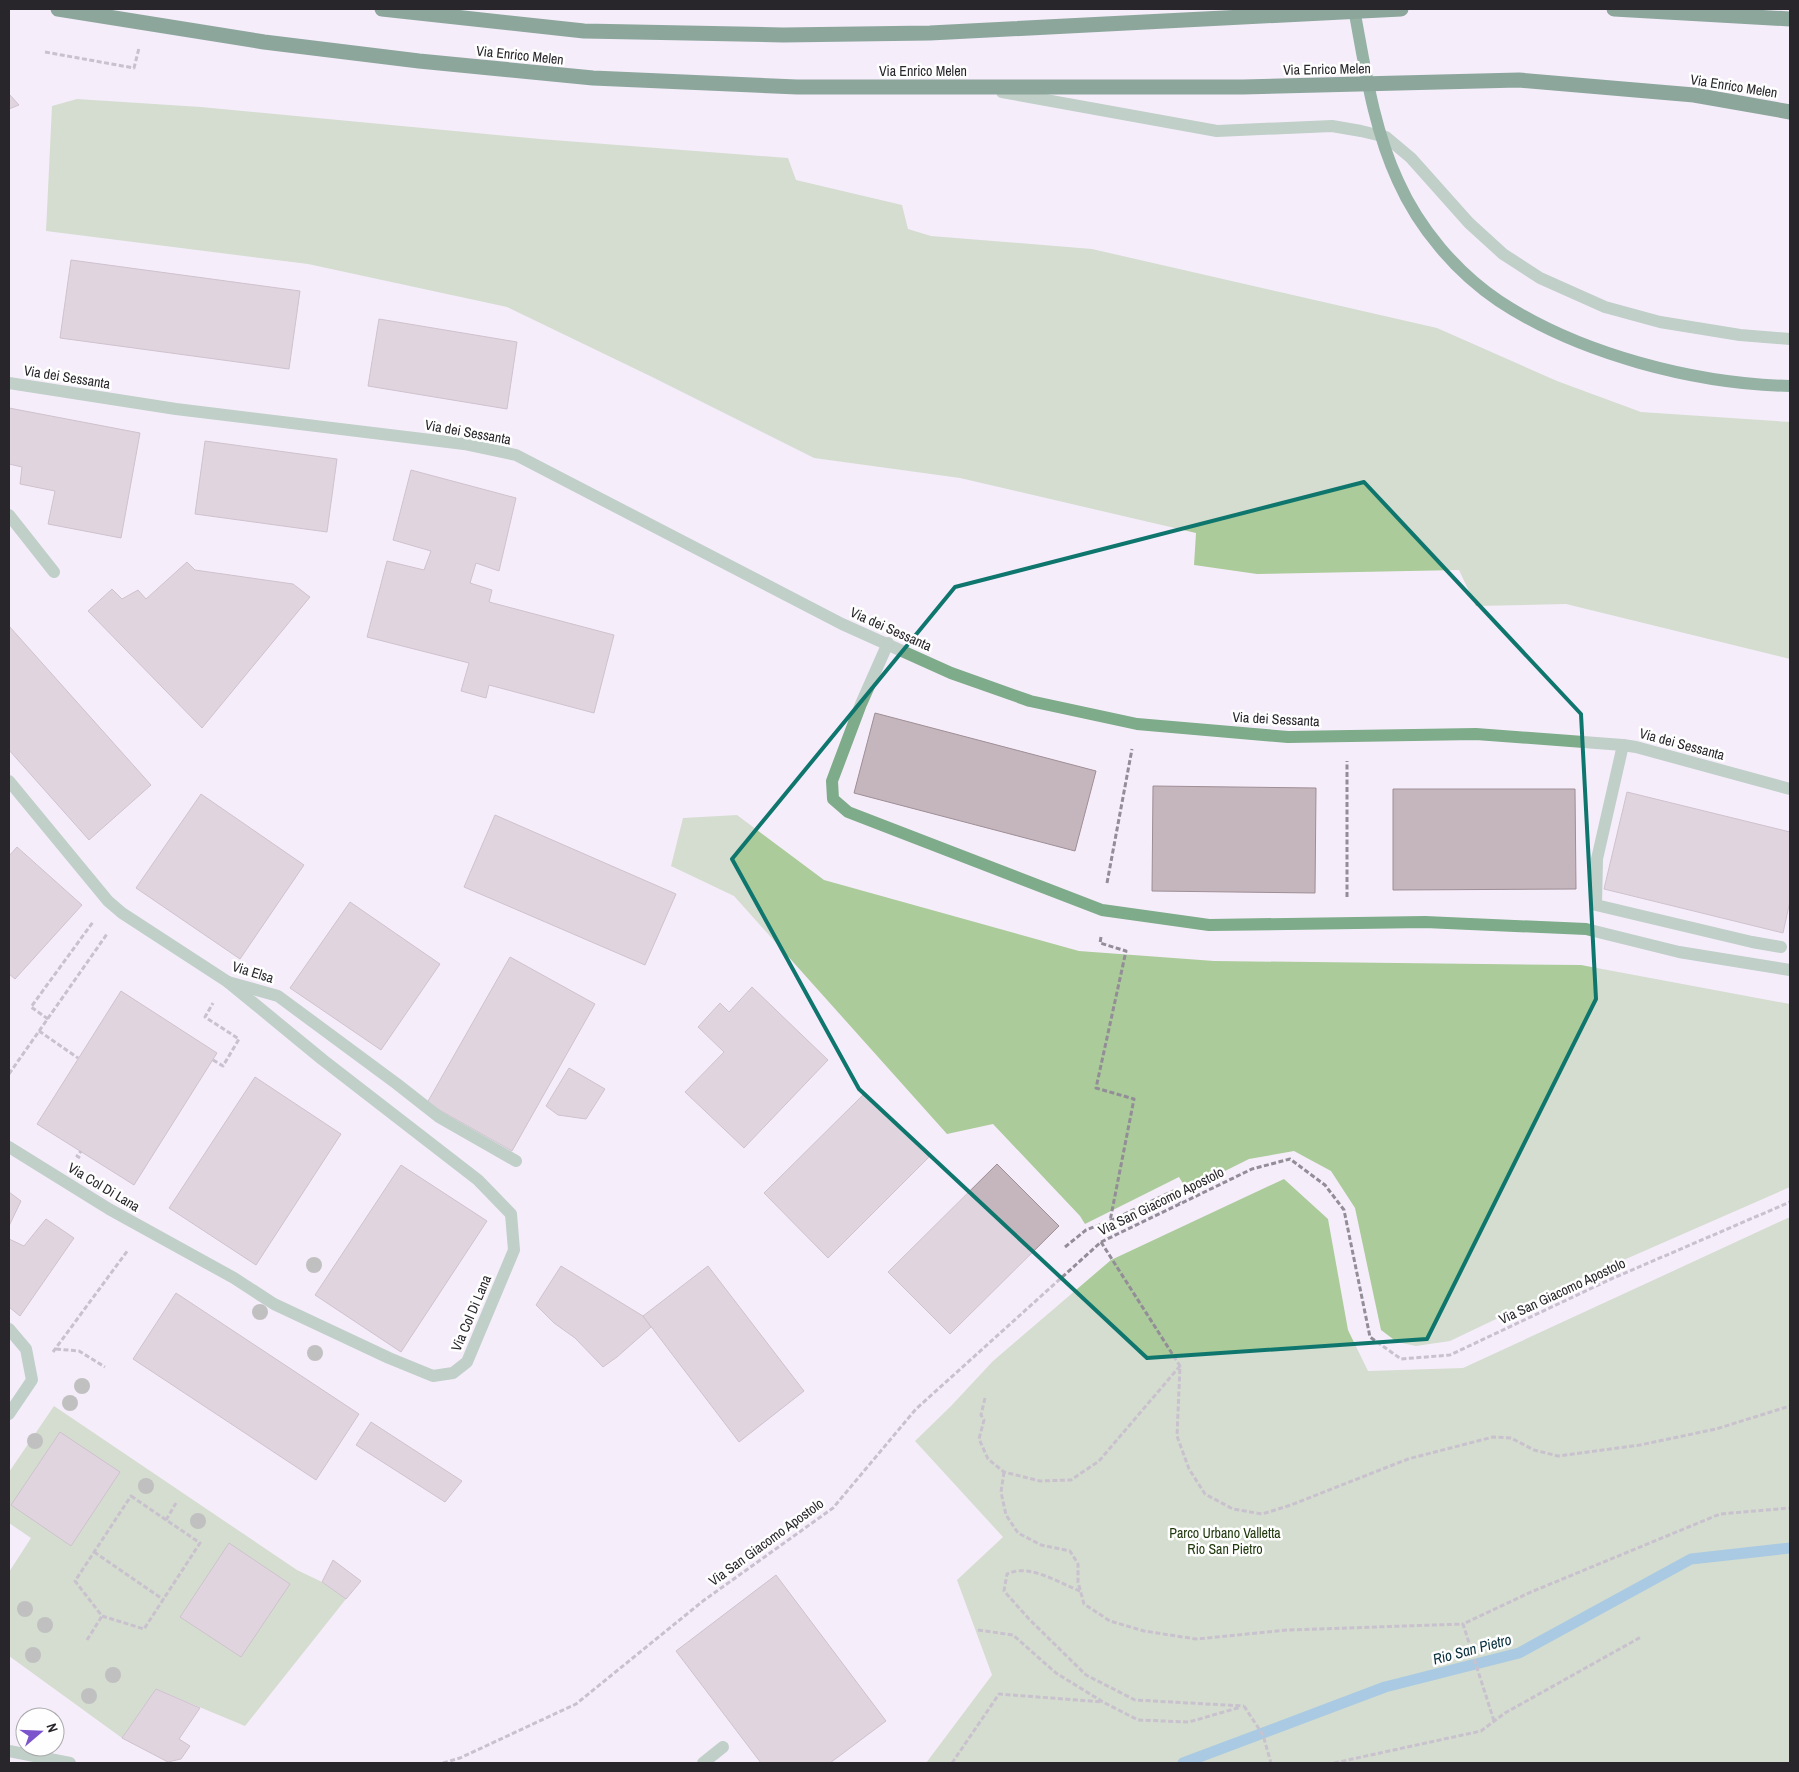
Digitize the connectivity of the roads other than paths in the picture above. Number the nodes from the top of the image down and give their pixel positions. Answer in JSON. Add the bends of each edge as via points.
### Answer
{"nodes":[{"id":1,"x":58,"y":9,"type":"edge"},
{"id":2,"x":382,"y":9,"type":"edge"},
{"id":3,"x":1354,"y":9,"type":"edge"},
{"id":4,"x":1401,"y":9,"type":"edge"},
{"id":5,"x":1614,"y":9,"type":"edge"},
{"id":6,"x":1790,"y":19,"type":"edge"},
{"id":7,"x":975,"y":87,"type":"junction"},
{"id":8,"x":1790,"y":112,"type":"edge"},
{"id":9,"x":1790,"y":340,"type":"edge"},
{"id":10,"x":9,"y":383,"type":"edge"},
{"id":11,"x":1790,"y":386,"type":"edge"},
{"id":12,"x":9,"y":515,"type":"edge"},
{"id":13,"x":54,"y":572,"type":"dead end"},
{"id":14,"x":888,"y":644,"type":"junction"},
{"id":15,"x":1623,"y":745,"type":"junction"},
{"id":16,"x":9,"y":781,"type":"edge"},
{"id":17,"x":1790,"y":789,"type":"edge"},
{"id":18,"x":1781,"y":947,"type":"dead end"},
{"id":19,"x":1790,"y":970,"type":"edge"},
{"id":20,"x":228,"y":982,"type":"junction"},
{"id":21,"x":9,"y":1147,"type":"edge"},
{"id":22,"x":516,"y":1161,"type":"dead end"},
{"id":23,"x":9,"y":1329,"type":"edge"},
{"id":24,"x":9,"y":1414,"type":"edge"},
{"id":25,"x":724,"y":1747,"type":"dead end"},
{"id":26,"x":9,"y":1751,"type":"edge"},
{"id":27,"x":70,"y":1763,"type":"edge"},
{"id":28,"x":703,"y":1763,"type":"edge"}],
"edges":[{"from":1,"to":7,"type":"highway","name":"Via Enrico Melen","via":[[264,42],[593,78],[797,87]]},
{"from":2,"to":4,"type":"highway","via":[[584,31],[783,35],[930,33]]},
{"from":3,"to":11,"type":"main road","via":[[1377,124],[1398,181],[1424,229],[1465,273],[1499,300],[1531,319],[1567,337],[1634,362],[1695,376]]},
{"from":5,"to":6,"type":"highway"},
{"from":7,"to":8,"type":"highway","name":"Via Enrico Melen","via":[[1243,87],[1519,80],[1694,95]]},
{"from":7,"to":9,"type":"street","via":[[1217,131],[1332,126],[1386,137],[1411,158],[1469,223],[1503,254],[1540,278],[1605,308],[1660,322]]},
{"from":10,"to":14,"type":"street","name":"Via dei Sessanta","via":[[176,409],[464,444],[516,455],[842,624]]},
{"from":12,"to":13,"type":"street"},
{"from":14,"to":15,"type":"street","name":"Via dei Sessanta","via":[[951,673],[1030,701],[1137,724],[1288,737],[1476,734]]},
{"from":14,"to":19,"type":"street","via":[[832,781],[833,800],[848,812],[1102,910],[1210,926],[1425,922],[1586,929],[1679,952]]},
{"from":15,"to":17,"type":"street","name":"Via dei Sessanta"},
{"from":15,"to":18,"type":"street","via":[[1597,859],[1596,905]]},
{"from":16,"to":20,"type":"street","name":"Via Elsa","via":[[108,901]]},
{"from":20,"to":21,"type":"street","name":"Via Col Di Lana","via":[[478,1180],[511,1214],[514,1250],[467,1362],[453,1373],[433,1376],[274,1304]]},
{"from":20,"to":22,"type":"street","name":"Via Elsa","via":[[278,996],[439,1117]]},
{"from":23,"to":24,"type":"street","via":[[26,1349],[32,1380]]},
{"from":25,"to":28,"type":"street"},
{"from":26,"to":27,"type":"street"}]}
